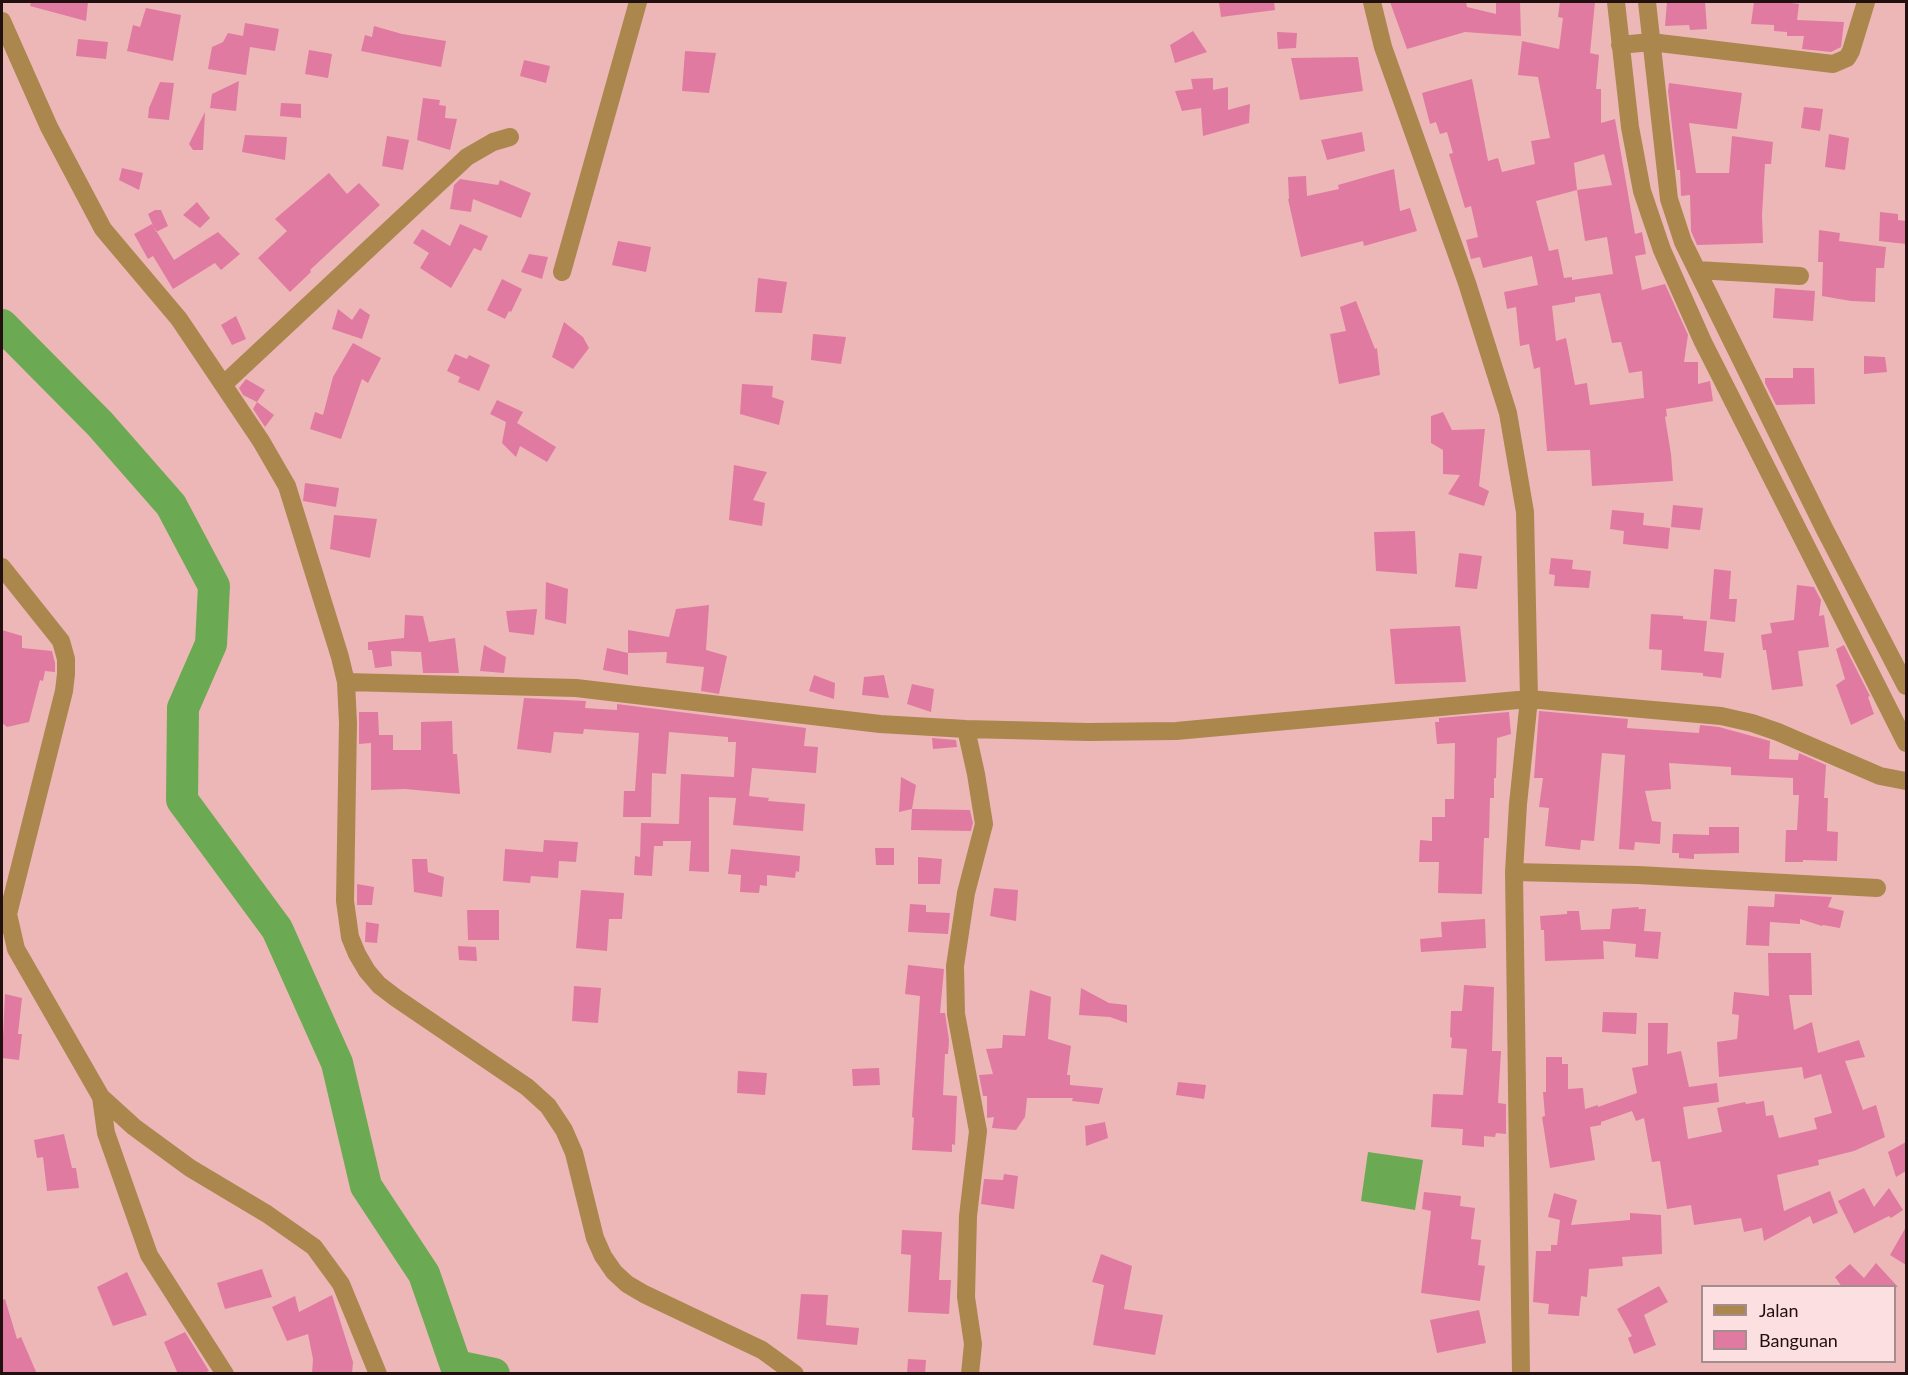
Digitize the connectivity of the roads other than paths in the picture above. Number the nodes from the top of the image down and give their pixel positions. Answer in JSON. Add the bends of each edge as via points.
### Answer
{"nodes":[{"id":1,"x":638,"y":2,"type":"edge"},
{"id":2,"x":1372,"y":2,"type":"edge"},
{"id":3,"x":1616,"y":2,"type":"edge"},
{"id":4,"x":1647,"y":2,"type":"edge"},
{"id":5,"x":1866,"y":2,"type":"edge"},
{"id":6,"x":2,"y":21,"type":"edge"},
{"id":7,"x":1634,"y":44,"type":"junction"},
{"id":8,"x":1645,"y":126,"type":"junction"},
{"id":9,"x":510,"y":137,"type":"dead end"},
{"id":10,"x":1673,"y":246,"type":"junction"},
{"id":11,"x":1697,"y":270,"type":"junction"},
{"id":12,"x":562,"y":272,"type":"dead end"},
{"id":13,"x":1800,"y":276,"type":"dead end"},
{"id":14,"x":224,"y":384,"type":"junction"},
{"id":15,"x":1752,"y":409,"type":"junction"},
{"id":16,"x":2,"y":567,"type":"edge"},
{"id":17,"x":346,"y":682,"type":"junction"},
{"id":18,"x":1906,"y":686,"type":"edge"},
{"id":19,"x":1530,"y":699,"type":"junction"},
{"id":20,"x":966,"y":729,"type":"junction"},
{"id":21,"x":1906,"y":743,"type":"edge"},
{"id":22,"x":1906,"y":782,"type":"edge"},
{"id":23,"x":1514,"y":872,"type":"junction"},
{"id":24,"x":1877,"y":888,"type":"dead end"},
{"id":25,"x":101,"y":1097,"type":"junction"},
{"id":26,"x":225,"y":1374,"type":"edge"},
{"id":27,"x":378,"y":1374,"type":"edge"},
{"id":28,"x":795,"y":1374,"type":"edge"},
{"id":29,"x":970,"y":1374,"type":"edge"},
{"id":30,"x":1521,"y":1374,"type":"edge"}],
"edges":[{"from":1,"to":12,"type":"street"},
{"from":2,"to":19,"type":"street","via":[[1383,47],[1467,283],[1508,413],[1525,512]]},
{"from":3,"to":7,"type":"street"},
{"from":4,"to":7,"type":"street"},
{"from":5,"to":7,"type":"street","via":[[1851,51],[1847,58],[1833,64]]},
{"from":6,"to":14,"type":"street","via":[[49,127],[103,229],[179,319]]},
{"from":7,"to":8,"type":"street"},
{"from":7,"to":8,"type":"street"},
{"from":8,"to":10,"type":"street","via":[[1669,199]]},
{"from":8,"to":10,"type":"street","via":[[1642,191]]},
{"from":9,"to":14,"type":"street","via":[[467,157]]},
{"from":10,"to":11,"type":"street"},
{"from":10,"to":15,"type":"street","via":[[1703,342]]},
{"from":11,"to":13,"type":"street"},
{"from":11,"to":15,"type":"street"},
{"from":14,"to":17,"type":"street","via":[[287,486]]},
{"from":15,"to":18,"type":"street","via":[[1824,528]]},
{"from":15,"to":21,"type":"street"},
{"from":16,"to":25,"type":"street","via":[[61,641],[66,659],[64,691],[8,914],[16,949]]},
{"from":17,"to":20,"type":"street","via":[[576,688],[864,723]]},
{"from":17,"to":28,"type":"street","via":[[345,901],[350,937],[367,971],[396,998],[548,1106],[574,1153],[596,1238],[614,1272],[644,1294],[762,1350]]},
{"from":19,"to":20,"type":"street","via":[[1176,731]]},
{"from":19,"to":22,"type":"street","via":[[1721,716],[1778,732],[1880,776]]},
{"from":19,"to":23,"type":"street"},
{"from":20,"to":29,"type":"street","via":[[984,824],[966,893],[956,966],[956,1014],[978,1131],[968,1216],[966,1297],[973,1344]]},
{"from":23,"to":24,"type":"street"},
{"from":23,"to":30,"type":"street"},
{"from":25,"to":26,"type":"street","via":[[106,1133],[147,1249]]},
{"from":25,"to":27,"type":"street","via":[[190,1168],[314,1247],[342,1284]]}]}
